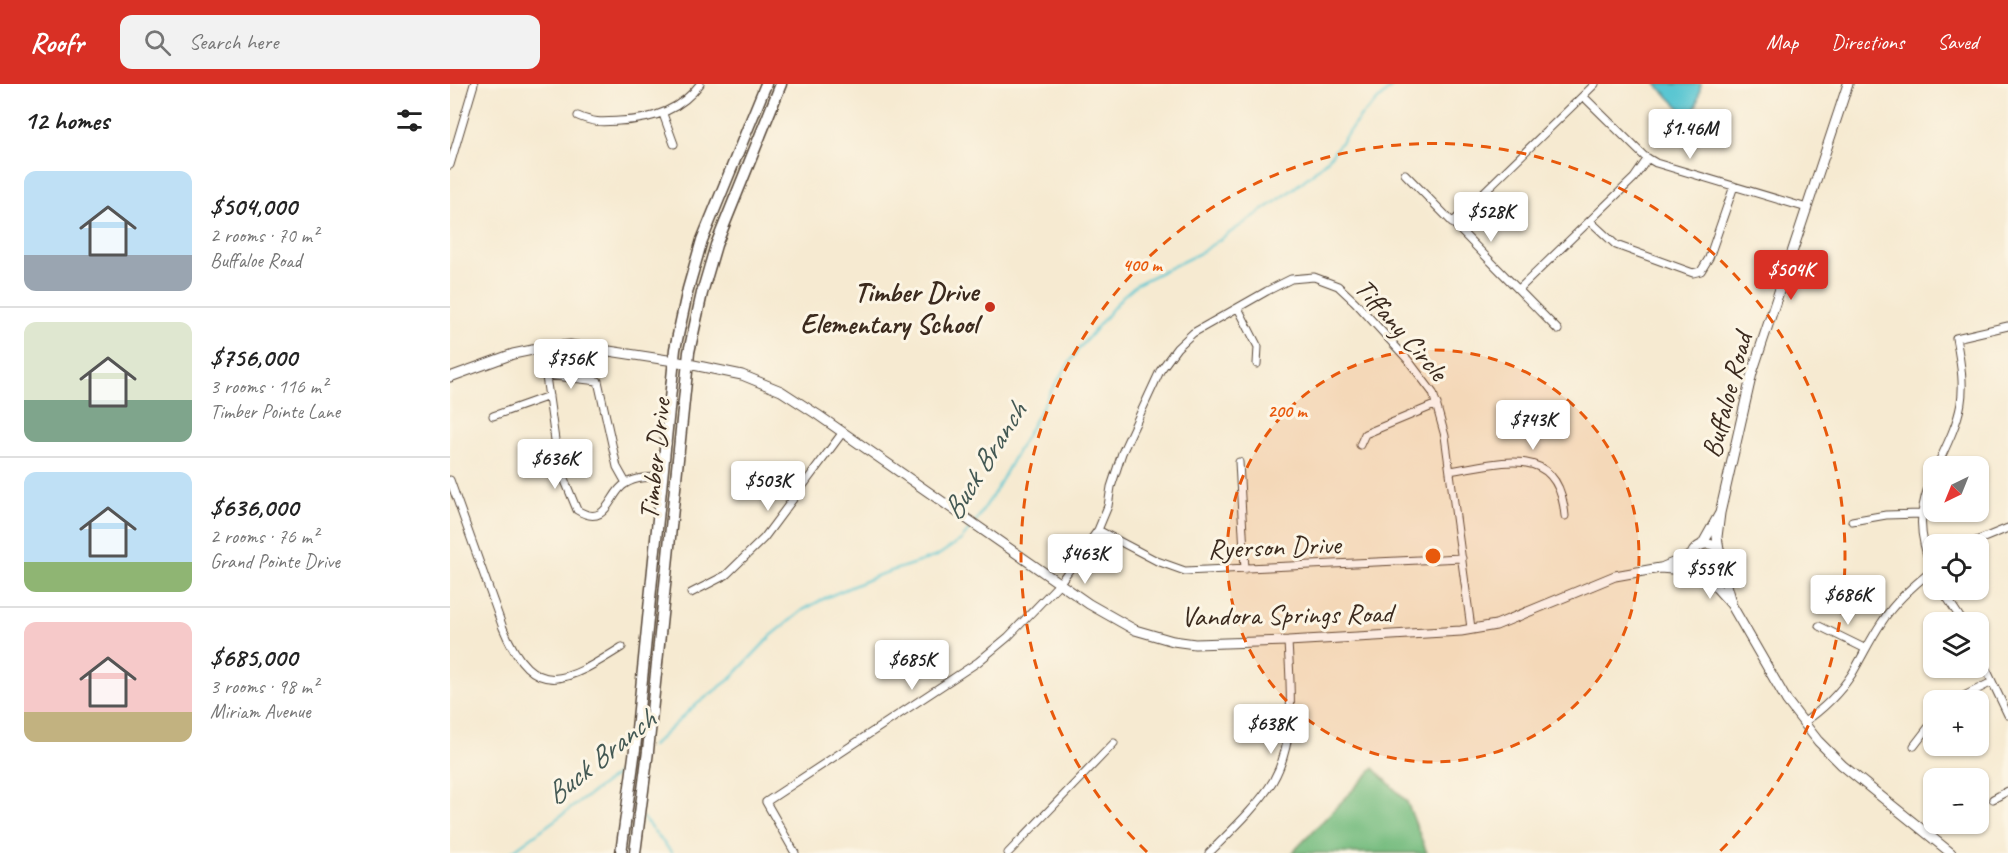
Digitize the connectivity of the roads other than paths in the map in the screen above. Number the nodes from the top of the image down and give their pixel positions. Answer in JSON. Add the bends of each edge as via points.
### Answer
{"nodes":[{"id":1,"x":474,"y":84,"type":"edge"},
{"id":2,"x":700,"y":84,"type":"edge"},
{"id":3,"x":766,"y":84,"type":"edge"},
{"id":4,"x":781,"y":84,"type":"edge"},
{"id":5,"x":1595,"y":84,"type":"edge"},
{"id":6,"x":1848,"y":84,"type":"edge"},
{"id":7,"x":1583,"y":96,"type":"junction"},
{"id":8,"x":663,"y":114,"type":"junction"},
{"id":9,"x":578,"y":116,"type":"dead end"},
{"id":10,"x":674,"y":144,"type":"dead end"},
{"id":11,"x":1648,"y":158,"type":"junction"},
{"id":12,"x":450,"y":165,"type":"edge"},
{"id":13,"x":1405,"y":174,"type":"dead end"},
{"id":14,"x":1734,"y":186,"type":"junction"},
{"id":15,"x":1807,"y":208,"type":"junction"},
{"id":16,"x":1590,"y":221,"type":"junction"},
{"id":17,"x":1452,"y":223,"type":"junction"},
{"id":18,"x":1519,"y":290,"type":"junction"},
{"id":19,"x":1238,"y":308,"type":"junction"},
{"id":20,"x":2008,"y":326,"type":"edge"},
{"id":21,"x":1558,"y":330,"type":"dead end"},
{"id":22,"x":542,"y":348,"type":"junction"},
{"id":23,"x":674,"y":361,"type":"junction"},
{"id":24,"x":687,"y":363,"type":"junction"},
{"id":25,"x":1257,"y":364,"type":"dead end"},
{"id":26,"x":546,"y":375,"type":"junction"},
{"id":27,"x":450,"y":377,"type":"edge"},
{"id":28,"x":549,"y":396,"type":"junction"},
{"id":29,"x":1437,"y":404,"type":"junction"},
{"id":30,"x":493,"y":416,"type":"dead end"},
{"id":31,"x":843,"y":432,"type":"junction"},
{"id":32,"x":1360,"y":445,"type":"dead end"},
{"id":33,"x":1942,"y":456,"type":"edge"},
{"id":34,"x":1239,"y":462,"type":"dead end"},
{"id":35,"x":1450,"y":471,"type":"junction"},
{"id":36,"x":663,"y":477,"type":"junction"},
{"id":37,"x":450,"y":480,"type":"edge"},
{"id":38,"x":626,"y":483,"type":"junction"},
{"id":39,"x":1923,"y":496,"type":"edge"},
{"id":40,"x":1720,"y":513,"type":"junction"},
{"id":41,"x":1921,"y":514,"type":"junction"},
{"id":42,"x":1565,"y":516,"type":"dead end"},
{"id":43,"x":1852,"y":521,"type":"dead end"},
{"id":44,"x":2008,"y":528,"type":"edge"},
{"id":45,"x":1098,"y":530,"type":"junction"},
{"id":46,"x":1989,"y":536,"type":"edge"},
{"id":47,"x":1923,"y":542,"type":"edge"},
{"id":48,"x":1702,"y":545,"type":"junction"},
{"id":49,"x":1719,"y":549,"type":"junction"},
{"id":50,"x":1692,"y":555,"type":"junction"},
{"id":51,"x":1462,"y":558,"type":"junction"},
{"id":52,"x":1660,"y":568,"type":"junction"},
{"id":53,"x":1721,"y":568,"type":"junction"},
{"id":54,"x":1245,"y":569,"type":"junction"},
{"id":55,"x":1695,"y":571,"type":"junction"},
{"id":56,"x":1706,"y":576,"type":"junction"},
{"id":57,"x":1923,"y":580,"type":"edge"},
{"id":58,"x":1059,"y":584,"type":"junction"},
{"id":59,"x":691,"y":593,"type":"dead end"},
{"id":60,"x":1731,"y":604,"type":"junction"},
{"id":61,"x":1819,"y":626,"type":"dead end"},
{"id":62,"x":1471,"y":628,"type":"junction"},
{"id":63,"x":1288,"y":641,"type":"junction"},
{"id":64,"x":622,"y":647,"type":"dead end"},
{"id":65,"x":1866,"y":649,"type":"junction"},
{"id":66,"x":1989,"y":676,"type":"edge"},
{"id":67,"x":1992,"y":682,"type":"junction"},
{"id":68,"x":1976,"y":690,"type":"edge"},
{"id":69,"x":2008,"y":715,"type":"edge"},
{"id":70,"x":1803,"y":723,"type":"junction"},
{"id":71,"x":1923,"y":734,"type":"edge"},
{"id":72,"x":1114,"y":742,"type":"dead end"},
{"id":73,"x":1914,"y":746,"type":"dead end"},
{"id":74,"x":2008,"y":791,"type":"edge"},
{"id":75,"x":1993,"y":798,"type":"dead end"},
{"id":76,"x":621,"y":853,"type":"edge"},
{"id":77,"x":635,"y":853,"type":"edge"},
{"id":78,"x":795,"y":853,"type":"edge"},
{"id":79,"x":1008,"y":853,"type":"edge"},
{"id":80,"x":1209,"y":853,"type":"edge"},
{"id":81,"x":1951,"y":853,"type":"edge"}],
"edges":[{"from":1,"to":12,"type":"street"},
{"from":2,"to":8,"type":"street","via":[[694,93]]},
{"from":3,"to":23,"type":"main road","name":"Timber Drive","via":[[702,240]]},
{"from":4,"to":24,"type":"main road","name":"Timber Drive","via":[[716,245]]},
{"from":5,"to":7,"type":"street"},
{"from":6,"to":15,"type":"street","name":"Buffaloe Road"},
{"from":7,"to":11,"type":"street"},
{"from":7,"to":17,"type":"street"},
{"from":8,"to":9,"type":"street","via":[[638,120],[592,122]]},
{"from":8,"to":10,"type":"street"},
{"from":11,"to":14,"type":"street"},
{"from":11,"to":16,"type":"street","via":[[1634,178]]},
{"from":13,"to":17,"type":"street"},
{"from":14,"to":15,"type":"street"},
{"from":14,"to":16,"type":"street","via":[[1710,258],[1701,271],[1693,273],[1616,245]]},
{"from":15,"to":40,"type":"street","name":"Buffaloe Road","via":[[1752,373]]},
{"from":16,"to":18,"type":"street"},
{"from":17,"to":18,"type":"street"},
{"from":18,"to":21,"type":"street"},
{"from":19,"to":25,"type":"street","via":[[1258,347]]},
{"from":19,"to":29,"type":"street","name":"Tiffany Circle","via":[[1291,279],[1314,277],[1338,286],[1408,360]]},
{"from":19,"to":45,"type":"street","name":"Tiffany Circle","via":[[1193,333],[1160,371],[1122,453]]},
{"from":20,"to":33,"type":"street","via":[[1956,338],[1963,395],[1957,424]]},
{"from":22,"to":23,"type":"street","name":"Vandora Springs Road","via":[[570,345]]},
{"from":22,"to":26,"type":"street"},
{"from":22,"to":27,"type":"street","name":"Vandora Springs Road","via":[[498,358]]},
{"from":23,"to":24,"type":"street","name":"Vandora Springs Road"},
{"from":23,"to":36,"type":"main road","name":"Timber Drive"},
{"from":24,"to":31,"type":"street","name":"Vandora Springs Road","via":[[742,375],[778,390]]},
{"from":24,"to":77,"type":"main road","name":"Timber Drive"},
{"from":26,"to":28,"type":"street"},
{"from":26,"to":38,"type":"street","via":[[598,381],[617,467]]},
{"from":28,"to":30,"type":"street"},
{"from":28,"to":38,"type":"street","via":[[557,454],[578,510],[591,515],[599,513]]},
{"from":29,"to":32,"type":"street","via":[[1365,434]]},
{"from":29,"to":35,"type":"street","name":"Tiffany Circle"},
{"from":31,"to":58,"type":"street","name":"Vandora Springs Road"},
{"from":31,"to":59,"type":"street","via":[[764,538],[726,575]]},
{"from":34,"to":54,"type":"street"},
{"from":35,"to":42,"type":"street","via":[[1517,461],[1533,463],[1550,474],[1561,490]]},
{"from":35,"to":51,"type":"street","name":"Tiffany Circle"},
{"from":36,"to":38,"type":"street"},
{"from":36,"to":76,"type":"main road","name":"Timber Drive"},
{"from":37,"to":64,"type":"street","via":[[503,628],[522,664],[543,677],[562,679]]},
{"from":39,"to":41,"type":"street"},
{"from":40,"to":48,"type":"street","name":"Buffaloe Road"},
{"from":40,"to":49,"type":"street","name":"Buffaloe Road"},
{"from":41,"to":43,"type":"street"},
{"from":41,"to":47,"type":"street"},
{"from":44,"to":46,"type":"street"},
{"from":45,"to":54,"type":"street","name":"Ryerson Drive","via":[[1173,568]]},
{"from":45,"to":58,"type":"street","name":"Tiffany Circle"},
{"from":48,"to":49,"type":"street","via":[[1711,544]]},
{"from":48,"to":50,"type":"street"},
{"from":49,"to":53,"type":"street","via":[[1723,558]]},
{"from":50,"to":52,"type":"street","name":"Vandora Springs Road"},
{"from":50,"to":55,"type":"street"},
{"from":51,"to":54,"type":"street","name":"Ryerson Drive"},
{"from":51,"to":62,"type":"street","name":"Tiffany Circle"},
{"from":52,"to":55,"type":"street","name":"Vandora Springs Road"},
{"from":52,"to":62,"type":"street","name":"Vandora Springs Road","via":[[1615,576],[1496,624]]},
{"from":53,"to":56,"type":"street"},
{"from":53,"to":60,"type":"street"},
{"from":55,"to":56,"type":"street"},
{"from":56,"to":60,"type":"street"},
{"from":57,"to":65,"type":"street","via":[[1882,620]]},
{"from":58,"to":63,"type":"street","name":"Vandora Springs Road","via":[[1118,622],[1173,641]]},
{"from":58,"to":78,"type":"street","name":"Tiffany Circle","via":[[978,662],[766,802]]},
{"from":60,"to":70,"type":"street"},
{"from":61,"to":65,"type":"street"},
{"from":62,"to":63,"type":"street","name":"Vandora Springs Road"},
{"from":63,"to":80,"type":"street","via":[[1289,736],[1280,768],[1264,794]]},
{"from":65,"to":70,"type":"street","via":[[1836,695]]},
{"from":66,"to":67,"type":"street"},
{"from":67,"to":68,"type":"street"},
{"from":67,"to":69,"type":"street"},
{"from":70,"to":81,"type":"street","via":[[1842,765]]},
{"from":71,"to":73,"type":"street"},
{"from":72,"to":79,"type":"street"},
{"from":74,"to":75,"type":"street"}]}
